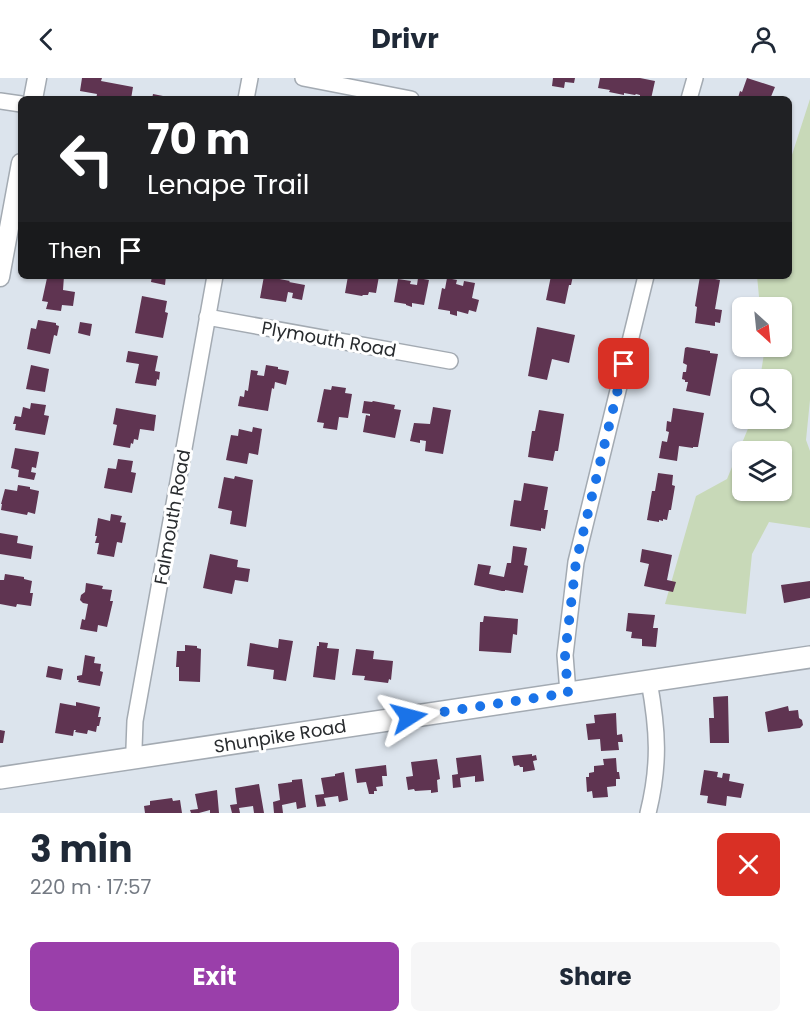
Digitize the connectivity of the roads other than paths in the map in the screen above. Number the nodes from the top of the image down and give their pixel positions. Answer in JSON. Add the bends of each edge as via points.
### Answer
{"nodes":[{"id":1,"x":37,"y":78,"type":"edge"},
{"id":2,"x":250,"y":78,"type":"edge"},
{"id":3,"x":303,"y":78,"type":"edge"},
{"id":4,"x":695,"y":78,"type":"edge"},
{"id":5,"x":34,"y":96,"type":"edge"},
{"id":6,"x":247,"y":96,"type":"edge"},
{"id":7,"x":396,"y":96,"type":"edge"},
{"id":8,"x":690,"y":96,"type":"edge"},
{"id":9,"x":0,"y":101,"type":"edge"},
{"id":10,"x":18,"y":104,"type":"edge"},
{"id":11,"x":18,"y":180,"type":"edge"},
{"id":12,"x":0,"y":277,"type":"edge"},
{"id":13,"x":214,"y":279,"type":"edge"},
{"id":14,"x":645,"y":279,"type":"edge"},
{"id":15,"x":207,"y":317,"type":"junction"},
{"id":16,"x":450,"y":361,"type":"dead end"},
{"id":17,"x":810,"y":657,"type":"edge"},
{"id":18,"x":649,"y":681,"type":"junction"},
{"id":19,"x":568,"y":693,"type":"junction"},
{"id":20,"x":135,"y":758,"type":"junction"},
{"id":21,"x":0,"y":778,"type":"edge"},
{"id":22,"x":648,"y":813,"type":"edge"}],
"edges":[{"from":1,"to":5,"type":"street"},
{"from":2,"to":6,"type":"street"},
{"from":3,"to":7,"type":"street"},
{"from":4,"to":8,"type":"street"},
{"from":9,"to":10,"type":"street"},
{"from":11,"to":12,"type":"street"},
{"from":13,"to":15,"type":"street","name":"Falmouth Road"},
{"from":14,"to":19,"type":"street","via":[[576,562],[565,655]]},
{"from":15,"to":16,"type":"street","name":"Plymouth Road"},
{"from":15,"to":20,"type":"street","name":"Falmouth Road","via":[[135,721]]},
{"from":17,"to":18,"type":"main road","name":"Shunpike Road"},
{"from":18,"to":19,"type":"main road","name":"Shunpike Road"},
{"from":18,"to":22,"type":"street","via":[[657,765]]},
{"from":19,"to":20,"type":"main road","name":"Shunpike Road"},
{"from":20,"to":21,"type":"main road","name":"Shunpike Road"}]}
